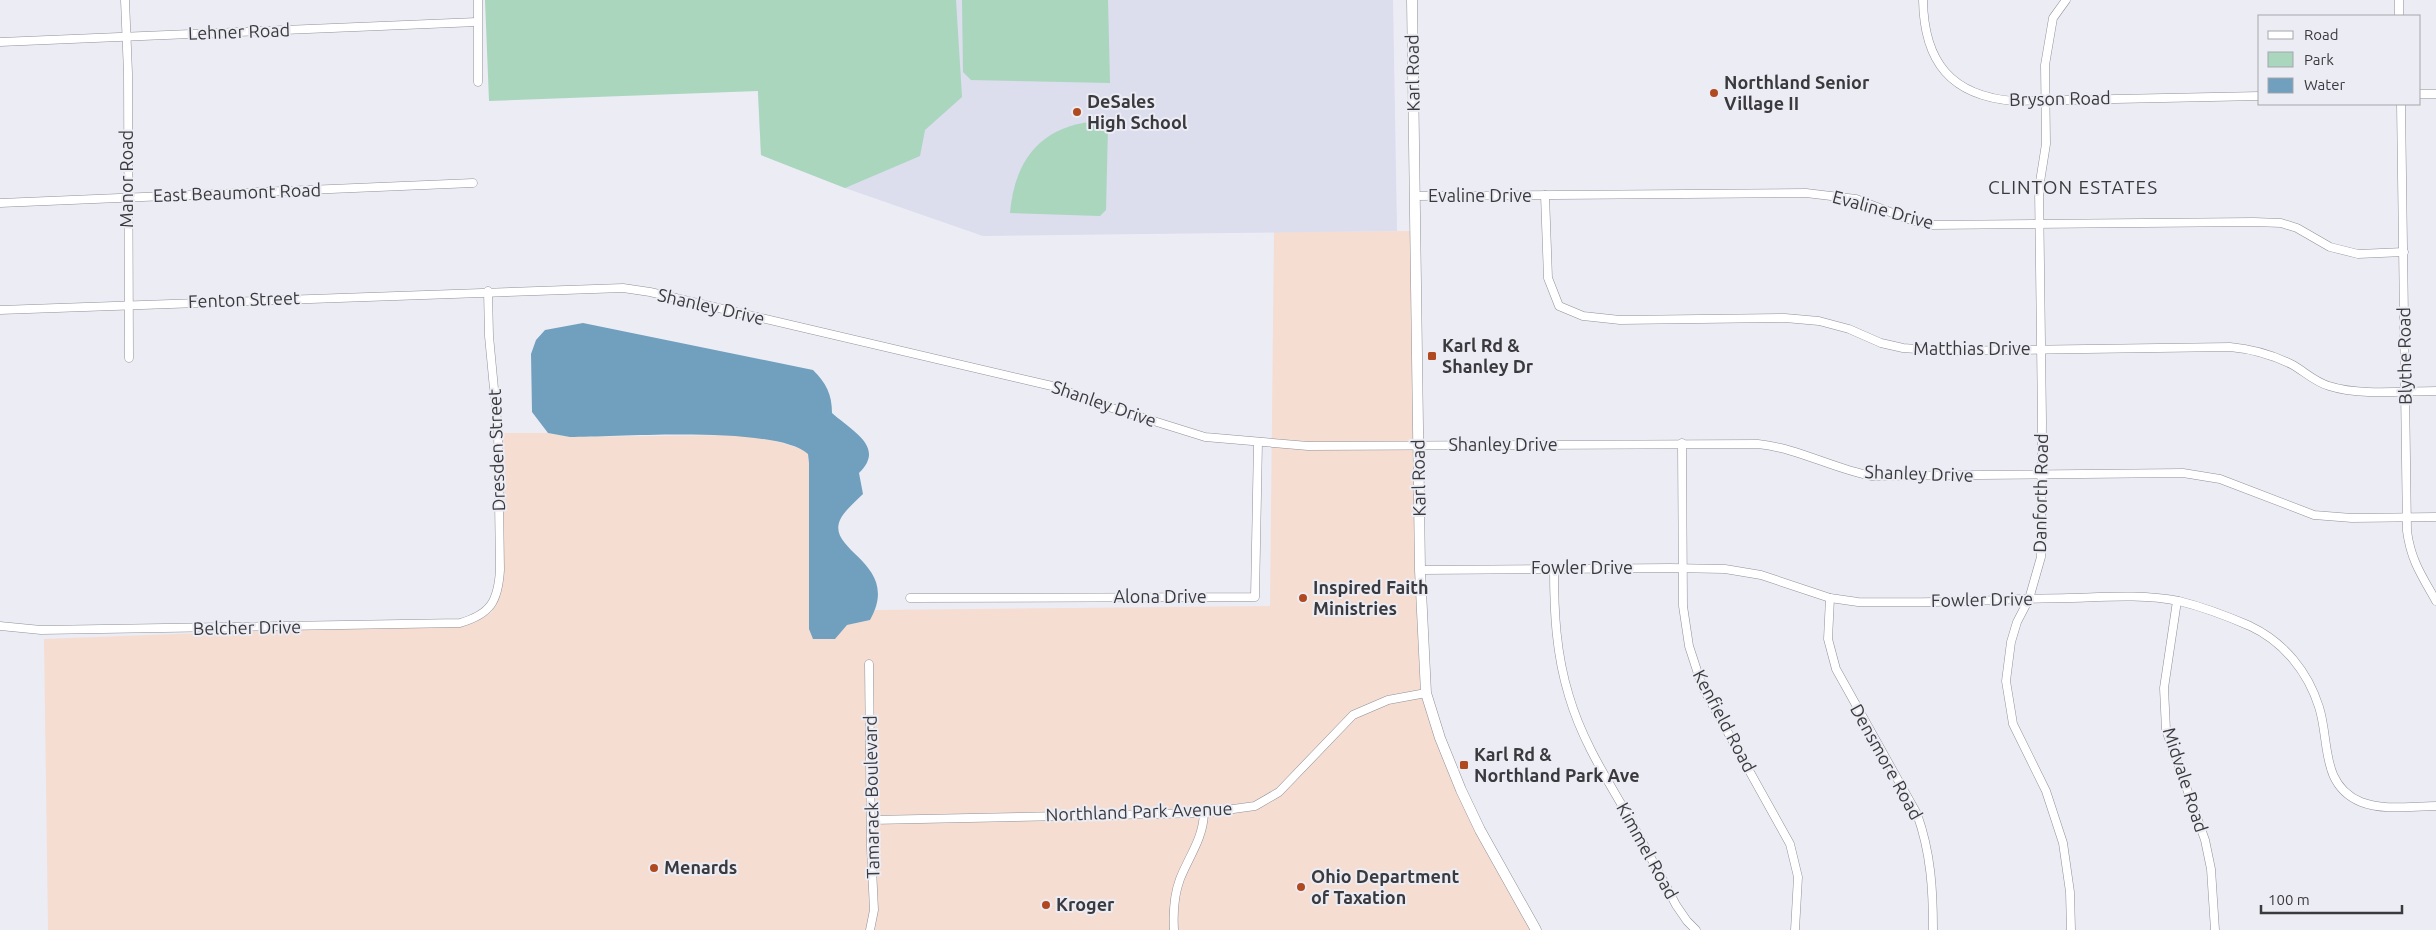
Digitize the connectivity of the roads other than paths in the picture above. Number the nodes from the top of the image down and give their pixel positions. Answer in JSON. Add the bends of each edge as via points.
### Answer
{"nodes":[{"id":1,"x":125,"y":0,"type":"edge"},
{"id":2,"x":478,"y":0,"type":"edge"},
{"id":3,"x":1412,"y":0,"type":"edge"},
{"id":4,"x":1923,"y":0,"type":"edge"},
{"id":5,"x":2066,"y":0,"type":"edge"},
{"id":6,"x":2399,"y":0,"type":"edge"},
{"id":7,"x":2399,"y":15,"type":"edge"},
{"id":8,"x":477,"y":22,"type":"junction"},
{"id":9,"x":126,"y":37,"type":"junction"},
{"id":10,"x":0,"y":42,"type":"edge"},
{"id":11,"x":478,"y":82,"type":"dead end"},
{"id":12,"x":2421,"y":94,"type":"edge"},
{"id":13,"x":2436,"y":94,"type":"edge"},
{"id":14,"x":2258,"y":96,"type":"edge"},
{"id":15,"x":2046,"y":100,"type":"junction"},
{"id":16,"x":2401,"y":105,"type":"edge"},
{"id":17,"x":474,"y":183,"type":"dead end"},
{"id":18,"x":1545,"y":195,"type":"junction"},
{"id":19,"x":1415,"y":196,"type":"junction"},
{"id":20,"x":126,"y":197,"type":"junction"},
{"id":21,"x":0,"y":203,"type":"edge"},
{"id":22,"x":2039,"y":224,"type":"junction"},
{"id":23,"x":2404,"y":252,"type":"junction"},
{"id":24,"x":488,"y":291,"type":"junction"},
{"id":25,"x":128,"y":305,"type":"junction"},
{"id":26,"x":0,"y":310,"type":"edge"},
{"id":27,"x":2041,"y":349,"type":"junction"},
{"id":28,"x":128,"y":358,"type":"dead end"},
{"id":29,"x":2406,"y":391,"type":"junction"},
{"id":30,"x":2436,"y":391,"type":"edge"},
{"id":31,"x":1258,"y":442,"type":"junction"},
{"id":32,"x":1682,"y":443,"type":"junction"},
{"id":33,"x":1418,"y":445,"type":"junction"},
{"id":34,"x":2042,"y":475,"type":"junction"},
{"id":35,"x":2407,"y":517,"type":"junction"},
{"id":36,"x":2436,"y":517,"type":"edge"},
{"id":37,"x":1682,"y":568,"type":"junction"},
{"id":38,"x":1554,"y":569,"type":"junction"},
{"id":39,"x":1420,"y":570,"type":"junction"},
{"id":40,"x":910,"y":598,"type":"dead end"},
{"id":41,"x":1830,"y":598,"type":"junction"},
{"id":42,"x":2029,"y":599,"type":"junction"},
{"id":43,"x":2178,"y":601,"type":"junction"},
{"id":44,"x":2436,"y":601,"type":"edge"},
{"id":45,"x":490,"y":608,"type":"joint"},
{"id":46,"x":0,"y":626,"type":"edge"},
{"id":47,"x":869,"y":664,"type":"dead end"},
{"id":48,"x":1426,"y":692,"type":"junction"},
{"id":49,"x":2436,"y":806,"type":"edge"},
{"id":50,"x":1204,"y":813,"type":"junction"},
{"id":51,"x":872,"y":820,"type":"junction"},
{"id":52,"x":870,"y":930,"type":"edge"},
{"id":53,"x":1174,"y":930,"type":"edge"},
{"id":54,"x":1536,"y":930,"type":"edge"},
{"id":55,"x":1696,"y":930,"type":"edge"},
{"id":56,"x":1795,"y":930,"type":"edge"},
{"id":57,"x":1933,"y":930,"type":"edge"},
{"id":58,"x":2071,"y":930,"type":"edge"},
{"id":59,"x":2215,"y":930,"type":"edge"}],
"edges":[{"from":1,"to":9,"type":"street","name":"Manor Road"},
{"from":2,"to":8,"type":"street"},
{"from":3,"to":19,"type":"main road","name":"Karl Road"},
{"from":4,"to":15,"type":"street","name":"Bryson Road","via":[[1927,38],[1936,60],[1950,78],[1990,99]]},
{"from":5,"to":15,"type":"street","name":"Danforth Road","via":[[2053,18],[2045,65]]},
{"from":6,"to":7,"type":"street"},
{"from":8,"to":9,"type":"street","name":"Lehner Road"},
{"from":8,"to":11,"type":"street"},
{"from":9,"to":10,"type":"street","name":"Lehner Road"},
{"from":9,"to":20,"type":"street","name":"Manor Road"},
{"from":12,"to":13,"type":"street"},
{"from":14,"to":15,"type":"street","name":"Bryson Road"},
{"from":15,"to":22,"type":"street","name":"Danforth Road"},
{"from":16,"to":23,"type":"street","name":"Blythe Road"},
{"from":17,"to":20,"type":"street","name":"East Beaumont Road"},
{"from":18,"to":19,"type":"street","name":"Evaline Drive"},
{"from":18,"to":22,"type":"street","name":"Evaline Drive","via":[[1806,193],[1856,199],[1931,225]]},
{"from":18,"to":27,"type":"street","name":"Matthias Drive","via":[[1548,278],[1559,306],[1583,316],[1620,320],[1785,318],[1827,323],[1904,348],[1943,351]]},
{"from":19,"to":33,"type":"main road","name":"Karl Road"},
{"from":20,"to":21,"type":"street","name":"East Beaumont Road"},
{"from":20,"to":25,"type":"street","name":"Manor Road"},
{"from":22,"to":23,"type":"street","name":"Evaline Drive","via":[[2281,223],[2344,251],[2372,255]]},
{"from":22,"to":27,"type":"street","name":"Danforth Road"},
{"from":23,"to":29,"type":"street","name":"Blythe Road"},
{"from":24,"to":25,"type":"street","name":"Fenton Street"},
{"from":24,"to":31,"type":"street","name":"Shanley Drive","via":[[623,288],[650,292],[1052,386],[1205,437]]},
{"from":24,"to":45,"type":"street","name":"Dresden Street","via":[[498,431],[500,570],[499,590]]},
{"from":25,"to":26,"type":"street","name":"Fenton Street"},
{"from":25,"to":28,"type":"street","name":"Manor Road"},
{"from":27,"to":29,"type":"street","name":"Matthias Drive","via":[[2206,346],[2248,349],[2293,366],[2328,386],[2348,391]]},
{"from":27,"to":34,"type":"street","name":"Danforth Road"},
{"from":29,"to":30,"type":"street","name":"Matthias Drive"},
{"from":29,"to":35,"type":"street","name":"Blythe Road"},
{"from":31,"to":33,"type":"street","name":"Shanley Drive","via":[[1308,446]]},
{"from":31,"to":40,"type":"street","name":"Alona Drive","via":[[1255,597]]},
{"from":32,"to":33,"type":"street","name":"Shanley Drive"},
{"from":32,"to":34,"type":"street","name":"Shanley Drive","via":[[1738,442],[1774,446],[1871,476]]},
{"from":32,"to":37,"type":"street","name":"Kenfield Road"},
{"from":33,"to":39,"type":"main road","name":"Karl Road"},
{"from":34,"to":35,"type":"street","name":"Shanley Drive","via":[[2190,474],[2220,479],[2314,515]]},
{"from":34,"to":42,"type":"street","name":"Danforth Road","via":[[2041,557]]},
{"from":35,"to":36,"type":"street","name":"Shanley Drive"},
{"from":35,"to":44,"type":"street","name":"Blythe Road","via":[[2410,552]]},
{"from":37,"to":38,"type":"street","name":"Fowler Drive"},
{"from":37,"to":41,"type":"street","name":"Fowler Drive","via":[[1725,569],[1760,575]]},
{"from":37,"to":56,"type":"street","name":"Kenfield Road","via":[[1686,632],[1700,679],[1790,844],[1798,877]]},
{"from":38,"to":39,"type":"street","name":"Fowler Drive"},
{"from":38,"to":55,"type":"street","name":"Kimmel Road","via":[[1558,650],[1577,721],[1676,905]]},
{"from":39,"to":48,"type":"main road","name":"Karl Road"},
{"from":41,"to":42,"type":"street","name":"Fowler Drive","via":[[1876,602]]},
{"from":41,"to":57,"type":"street","name":"Densmore Road","via":[[1828,639],[1836,669],[1917,814],[1924,834],[1932,882]]},
{"from":42,"to":43,"type":"street","name":"Fowler Drive","via":[[2145,597]]},
{"from":42,"to":58,"type":"street","name":"Danforth Road","via":[[2011,642],[2006,682],[2014,724],[2046,791],[2063,843]]},
{"from":43,"to":49,"type":"street","name":"Fowler Drive","via":[[2252,627],[2288,652],[2312,687],[2330,770],[2350,796],[2377,806]]},
{"from":43,"to":59,"type":"street","name":"Midvale Road","via":[[2164,688],[2166,730],[2204,840],[2211,870]]},
{"from":45,"to":46,"type":"street","name":"Belcher Drive","via":[[477,618],[460,623],[85,630],[30,630]]},
{"from":47,"to":51,"type":"street","name":"Tamarack Boulevard"},
{"from":48,"to":50,"type":"street","name":"Northland Park Avenue","via":[[1388,700],[1353,715],[1279,792],[1255,806]]},
{"from":48,"to":54,"type":"main road","name":"Karl Road","via":[[1461,790]]},
{"from":50,"to":51,"type":"street","name":"Northland Park Avenue"},
{"from":50,"to":53,"type":"street","via":[[1196,849],[1180,880],[1173,913]]},
{"from":51,"to":52,"type":"street","name":"Tamarack Boulevard","via":[[874,910]]}]}
